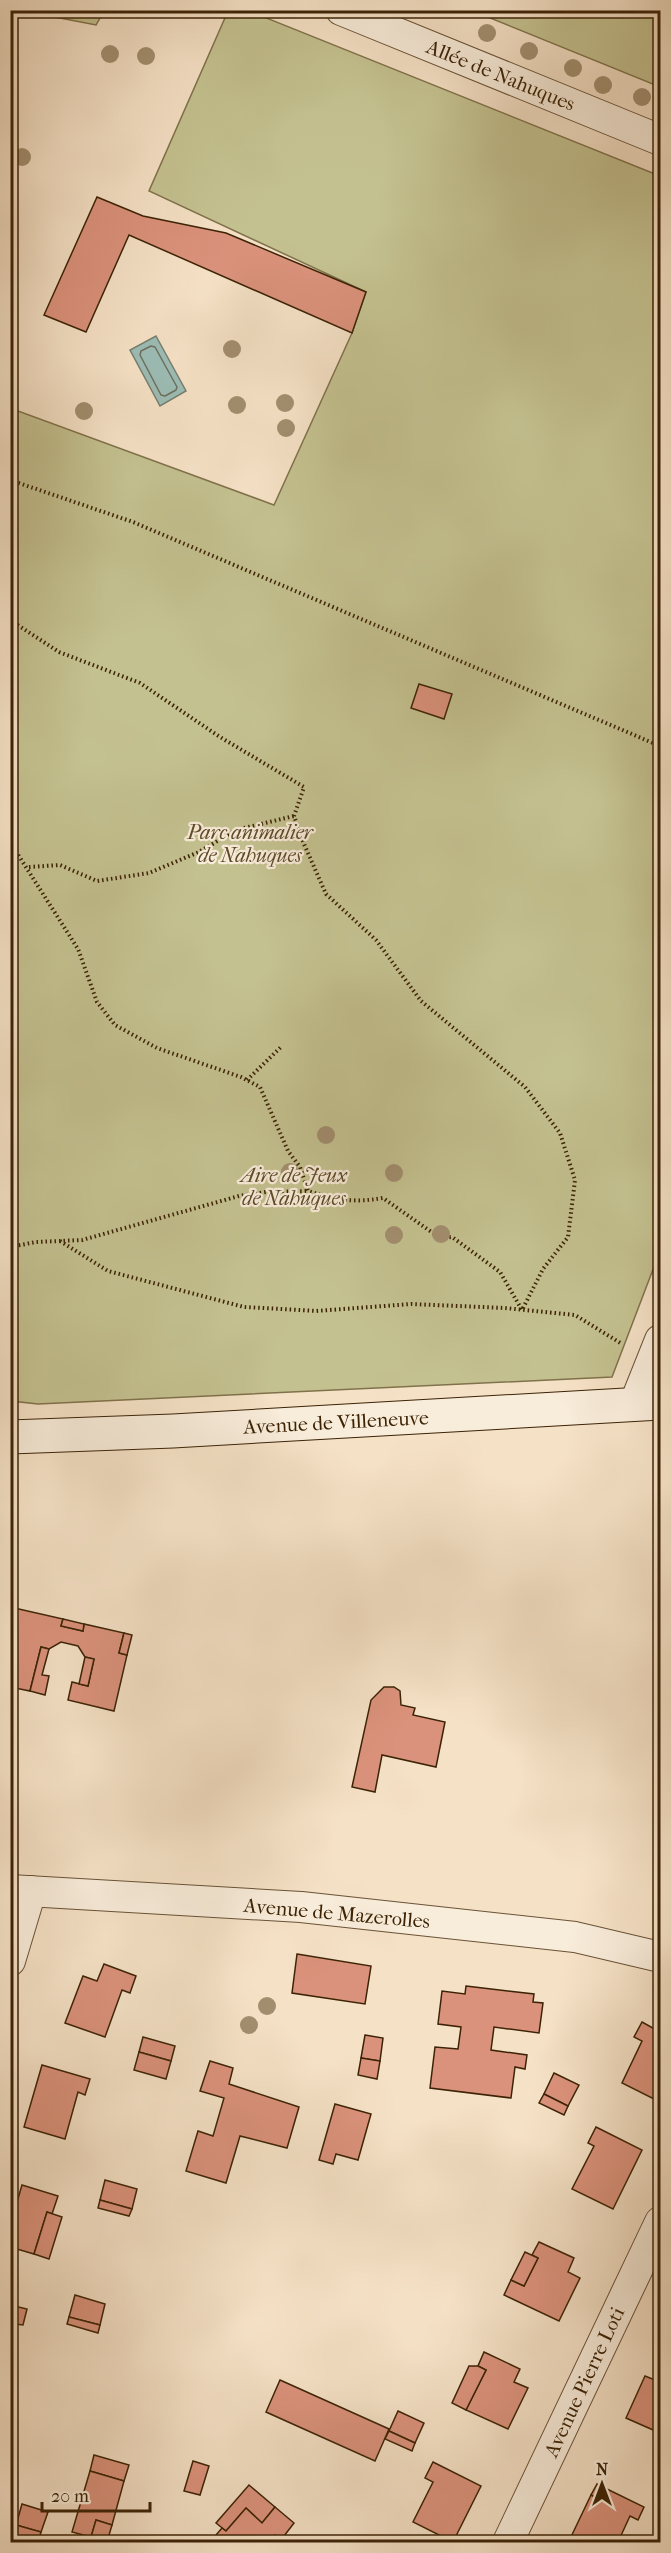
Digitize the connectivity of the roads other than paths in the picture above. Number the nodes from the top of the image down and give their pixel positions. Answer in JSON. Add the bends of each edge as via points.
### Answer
{"nodes":[{"id":1,"x":341,"y":10,"type":"edge"},
{"id":2,"x":660,"y":140,"type":"edge"},
{"id":3,"x":655,"y":1353,"type":"edge"},
{"id":4,"x":647,"y":1404,"type":"edge"},
{"id":5,"x":10,"y":1437,"type":"edge"},
{"id":6,"x":21,"y":1890,"type":"edge"},
{"id":7,"x":660,"y":1957,"type":"edge"},
{"id":8,"x":10,"y":1961,"type":"edge"},
{"id":9,"x":660,"y":2222,"type":"edge"},
{"id":10,"x":508,"y":2542,"type":"edge"}],
"edges":[{"from":1,"to":2,"type":"street","name":"Allée de Nahuques"},
{"from":3,"to":4,"type":"street"},
{"from":4,"to":5,"type":"main road","name":"Avenue de Villeneuve"},
{"from":6,"to":7,"type":"street","name":"Avenue de Mazerolles","via":[[301,1907],[575,1937]]},
{"from":6,"to":8,"type":"street"},
{"from":9,"to":10,"type":"street","name":"Avenue Pierre Loti"}]}
